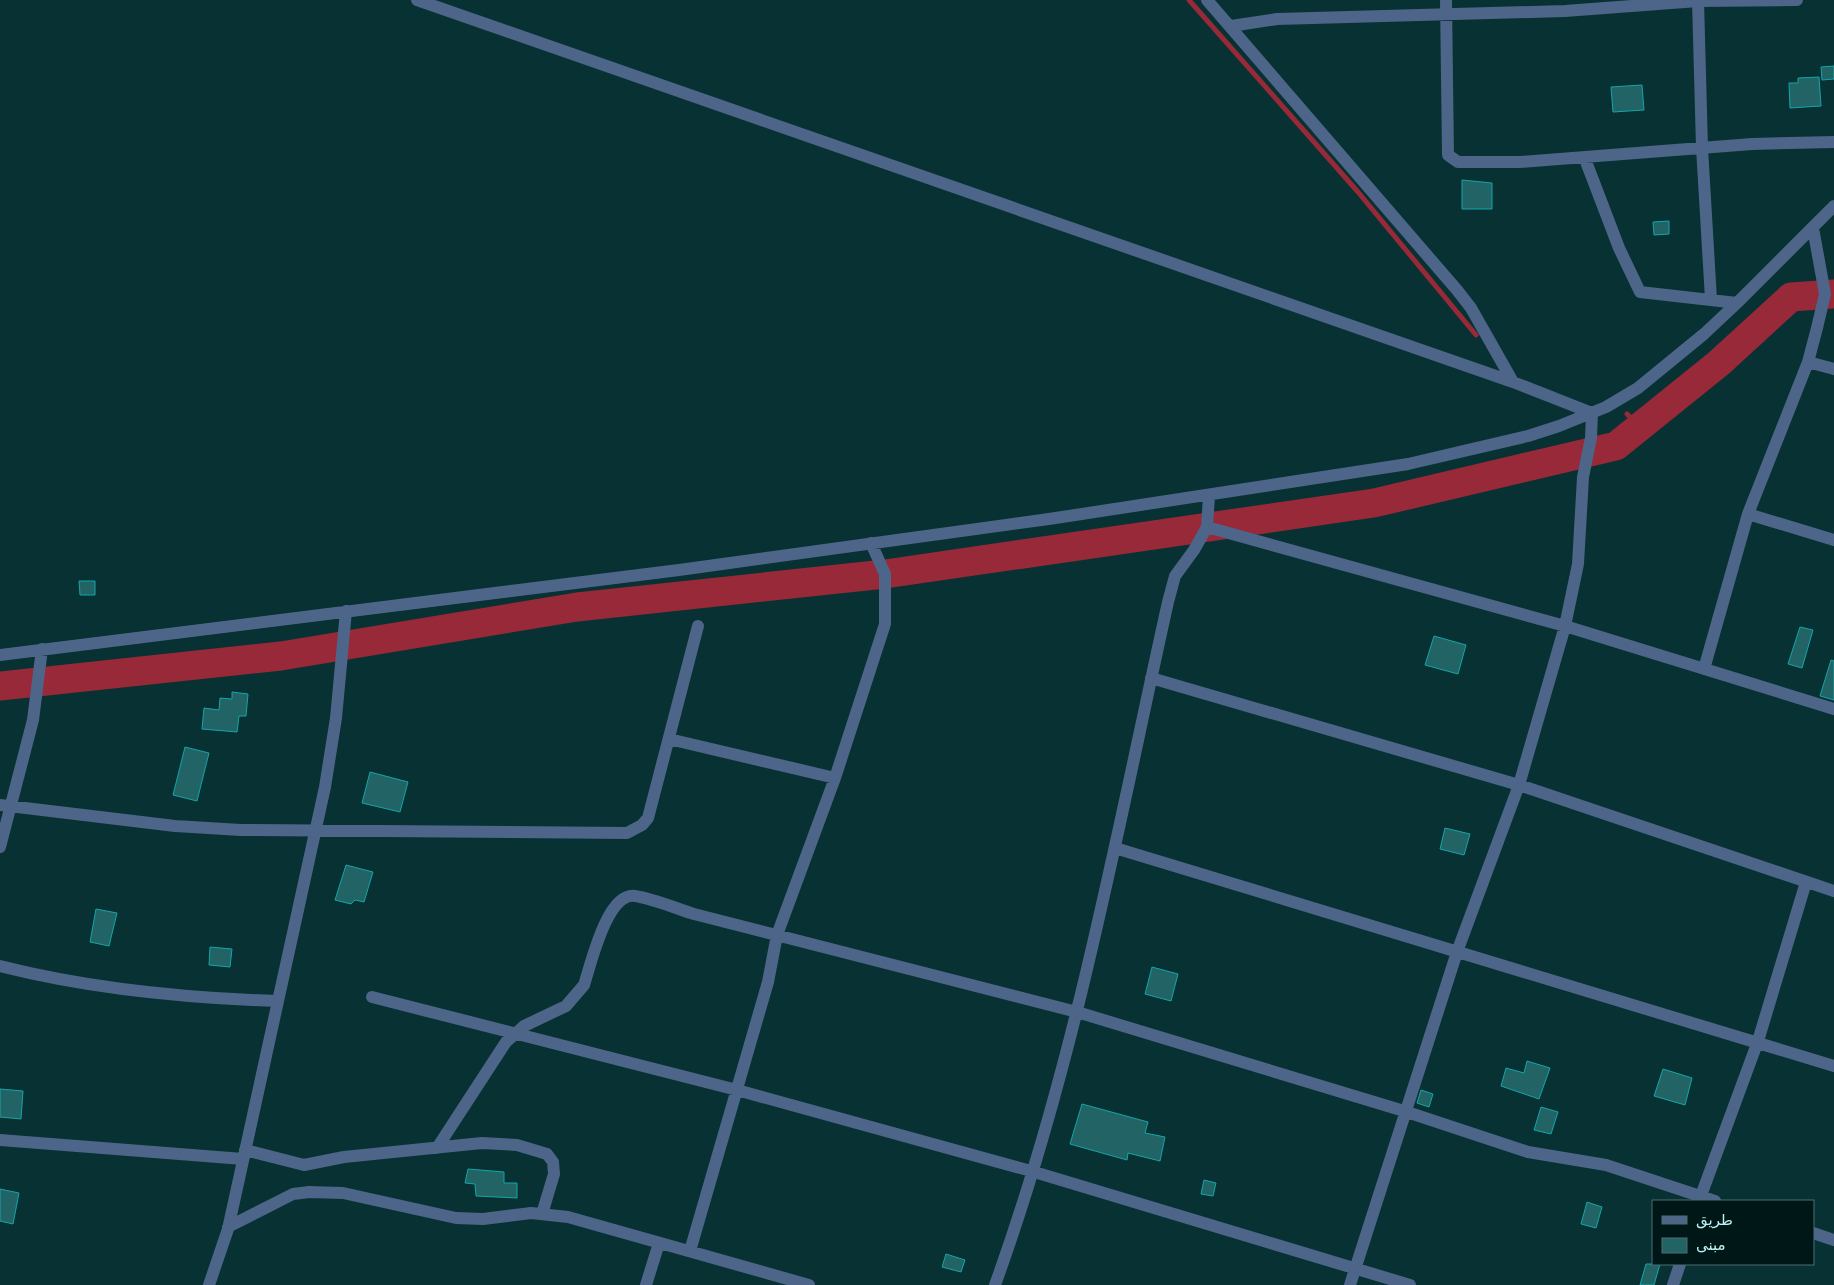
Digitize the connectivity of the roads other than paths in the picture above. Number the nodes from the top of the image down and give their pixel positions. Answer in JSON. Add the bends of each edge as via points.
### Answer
{"nodes":[{"id":1,"x":417,"y":0,"type":"edge"},
{"id":2,"x":1207,"y":0,"type":"edge"},
{"id":3,"x":1446,"y":0,"type":"edge"},
{"id":4,"x":1797,"y":0,"type":"edge"},
{"id":5,"x":1698,"y":1,"type":"edge"},
{"id":6,"x":1447,"y":14,"type":"junction"},
{"id":7,"x":1231,"y":26,"type":"junction"},
{"id":8,"x":1834,"y":142,"type":"edge"},
{"id":9,"x":1702,"y":148,"type":"junction"},
{"id":10,"x":1585,"y":159,"type":"junction"},
{"id":11,"x":1834,"y":206,"type":"edge"},
{"id":12,"x":1813,"y":228,"type":"junction"},
{"id":13,"x":1711,"y":299,"type":"junction"},
{"id":14,"x":1737,"y":303,"type":"junction"},
{"id":15,"x":1808,"y":362,"type":"junction"},
{"id":16,"x":1834,"y":369,"type":"edge"},
{"id":17,"x":1513,"y":382,"type":"junction"},
{"id":18,"x":1592,"y":413,"type":"junction"},
{"id":19,"x":1209,"y":496,"type":"junction"},
{"id":20,"x":1748,"y":514,"type":"junction"},
{"id":21,"x":1207,"y":527,"type":"junction"},
{"id":22,"x":1834,"y":540,"type":"edge"},
{"id":23,"x":871,"y":543,"type":"junction"},
{"id":24,"x":346,"y":612,"type":"junction"},
{"id":25,"x":698,"y":626,"type":"dead end"},
{"id":26,"x":1565,"y":626,"type":"junction"},
{"id":27,"x":42,"y":649,"type":"junction"},
{"id":28,"x":0,"y":655,"type":"edge"},
{"id":29,"x":1704,"y":669,"type":"junction"},
{"id":30,"x":1151,"y":678,"type":"junction"},
{"id":31,"x":1834,"y":709,"type":"edge"},
{"id":32,"x":669,"y":739,"type":"junction"},
{"id":33,"x":835,"y":778,"type":"junction"},
{"id":34,"x":1519,"y":785,"type":"junction"},
{"id":35,"x":5,"y":806,"type":"edge"},
{"id":36,"x":316,"y":830,"type":"junction"},
{"id":37,"x":0,"y":847,"type":"edge"},
{"id":38,"x":1115,"y":848,"type":"junction"},
{"id":39,"x":1806,"y":882,"type":"junction"},
{"id":40,"x":1834,"y":891,"type":"edge"},
{"id":41,"x":777,"y":935,"type":"junction"},
{"id":42,"x":1457,"y":952,"type":"junction"},
{"id":43,"x":0,"y":966,"type":"edge"},
{"id":44,"x":372,"y":997,"type":"dead end"},
{"id":45,"x":278,"y":1001,"type":"junction"},
{"id":46,"x":1077,"y":1012,"type":"junction"},
{"id":47,"x":514,"y":1034,"type":"junction"},
{"id":48,"x":1758,"y":1041,"type":"junction"},
{"id":49,"x":1834,"y":1066,"type":"edge"},
{"id":50,"x":737,"y":1090,"type":"junction"},
{"id":51,"x":1404,"y":1111,"type":"junction"},
{"id":52,"x":0,"y":1140,"type":"edge"},
{"id":53,"x":437,"y":1148,"type":"junction"},
{"id":54,"x":244,"y":1154,"type":"junction"},
{"id":55,"x":1031,"y":1172,"type":"junction"},
{"id":56,"x":1700,"y":1199,"type":"edge"},
{"id":57,"x":542,"y":1214,"type":"junction"},
{"id":58,"x":228,"y":1227,"type":"junction"},
{"id":59,"x":1814,"y":1233,"type":"edge"},
{"id":60,"x":1834,"y":1240,"type":"edge"},
{"id":61,"x":659,"y":1243,"type":"junction"},
{"id":62,"x":690,"y":1251,"type":"junction"},
{"id":63,"x":1680,"y":1265,"type":"edge"},
{"id":64,"x":1356,"y":1268,"type":"junction"},
{"id":65,"x":209,"y":1285,"type":"edge"},
{"id":66,"x":646,"y":1285,"type":"edge"},
{"id":67,"x":809,"y":1285,"type":"edge"},
{"id":68,"x":995,"y":1285,"type":"edge"},
{"id":69,"x":1350,"y":1285,"type":"edge"},
{"id":70,"x":1410,"y":1285,"type":"edge"},
{"id":71,"x":1674,"y":1285,"type":"edge"}],
"edges":[{"from":1,"to":17,"type":"street"},
{"from":2,"to":7,"type":"street"},
{"from":3,"to":6,"type":"street"},
{"from":4,"to":5,"type":"street"},
{"from":5,"to":6,"type":"street","via":[[1566,11]]},
{"from":5,"to":9,"type":"street"},
{"from":6,"to":7,"type":"street","via":[[1277,19]]},
{"from":6,"to":10,"type":"street","via":[[1448,155],[1458,162]]},
{"from":7,"to":17,"type":"street","via":[[1457,290],[1471,308]]},
{"from":8,"to":9,"type":"street"},
{"from":9,"to":10,"type":"street"},
{"from":9,"to":13,"type":"street"},
{"from":10,"to":13,"type":"street","via":[[1619,248],[1640,292]]},
{"from":11,"to":12,"type":"street"},
{"from":12,"to":14,"type":"street"},
{"from":12,"to":15,"type":"street","via":[[1824,294]]},
{"from":13,"to":14,"type":"street"},
{"from":14,"to":18,"type":"street","via":[[1638,388]]},
{"from":15,"to":16,"type":"street"},
{"from":15,"to":20,"type":"street"},
{"from":17,"to":18,"type":"street"},
{"from":18,"to":19,"type":"street","via":[[1528,436],[1408,464]]},
{"from":18,"to":26,"type":"street","via":[[1583,477],[1578,564]]},
{"from":19,"to":21,"type":"street"},
{"from":19,"to":23,"type":"street"},
{"from":20,"to":22,"type":"street"},
{"from":20,"to":29,"type":"street"},
{"from":21,"to":26,"type":"street"},
{"from":21,"to":30,"type":"street","via":[[1175,576]]},
{"from":23,"to":24,"type":"street"},
{"from":23,"to":33,"type":"street","via":[[885,574],[884,624]]},
{"from":24,"to":27,"type":"street"},
{"from":24,"to":36,"type":"street","via":[[331,752]]},
{"from":25,"to":32,"type":"street"},
{"from":26,"to":29,"type":"street"},
{"from":26,"to":34,"type":"street"},
{"from":27,"to":28,"type":"street"},
{"from":27,"to":35,"type":"street","via":[[33,720]]},
{"from":29,"to":31,"type":"street"},
{"from":30,"to":34,"type":"street"},
{"from":30,"to":38,"type":"street"},
{"from":32,"to":33,"type":"street"},
{"from":32,"to":36,"type":"street","via":[[648,818],[627,833]]},
{"from":33,"to":41,"type":"street"},
{"from":34,"to":39,"type":"street"},
{"from":34,"to":42,"type":"street"},
{"from":35,"to":36,"type":"street","via":[[175,826]]},
{"from":35,"to":37,"type":"street"},
{"from":36,"to":45,"type":"street"},
{"from":38,"to":42,"type":"street"},
{"from":38,"to":46,"type":"street"},
{"from":39,"to":40,"type":"street"},
{"from":39,"to":48,"type":"street"},
{"from":41,"to":46,"type":"street"},
{"from":41,"to":47,"type":"street","via":[[633,895],[624,898],[609,913],[579,992],[558,1011]]},
{"from":41,"to":50,"type":"street","via":[[768,982]]},
{"from":42,"to":48,"type":"street"},
{"from":42,"to":51,"type":"street"},
{"from":43,"to":45,"type":"street","via":[[147,993]]},
{"from":44,"to":47,"type":"street"},
{"from":45,"to":54,"type":"street"},
{"from":46,"to":51,"type":"street"},
{"from":46,"to":55,"type":"street"},
{"from":47,"to":50,"type":"street"},
{"from":47,"to":53,"type":"street","via":[[499,1050]]},
{"from":48,"to":49,"type":"street"},
{"from":48,"to":56,"type":"street"},
{"from":50,"to":55,"type":"street"},
{"from":50,"to":62,"type":"street"},
{"from":51,"to":56,"type":"street","via":[[1528,1152],[1606,1165]]},
{"from":51,"to":64,"type":"street"},
{"from":52,"to":54,"type":"street"},
{"from":53,"to":54,"type":"street","via":[[344,1157],[304,1165]]},
{"from":53,"to":57,"type":"street","via":[[500,1143],[547,1154],[554,1168]]},
{"from":54,"to":58,"type":"street"},
{"from":55,"to":64,"type":"street"},
{"from":55,"to":68,"type":"street"},
{"from":57,"to":58,"type":"street","via":[[463,1219],[343,1193],[309,1192],[293,1194]]},
{"from":57,"to":61,"type":"street","via":[[568,1217]]},
{"from":58,"to":65,"type":"street"},
{"from":59,"to":60,"type":"street"},
{"from":61,"to":62,"type":"street"},
{"from":61,"to":66,"type":"street"},
{"from":62,"to":67,"type":"street"},
{"from":63,"to":71,"type":"street"},
{"from":64,"to":69,"type":"street"},
{"from":64,"to":70,"type":"street"}]}
